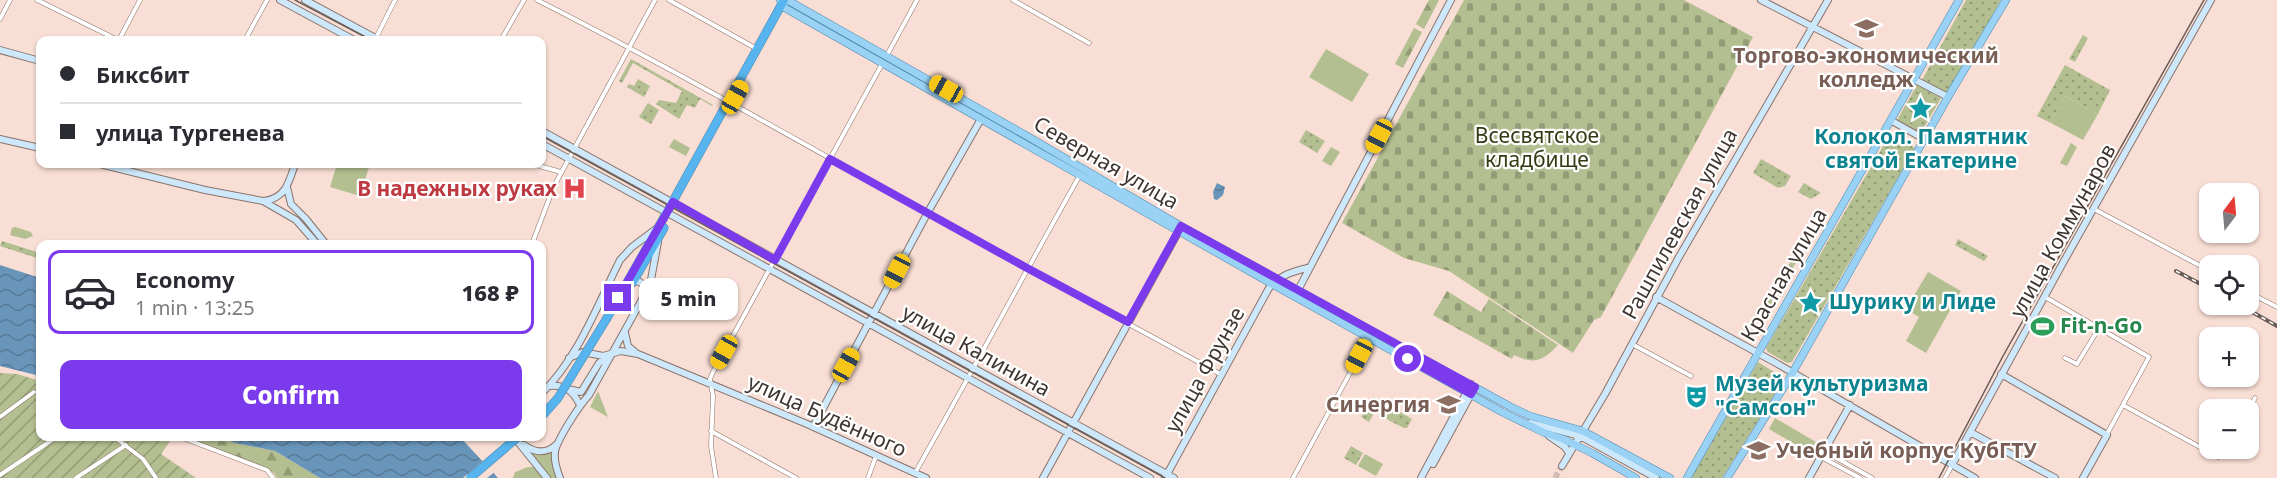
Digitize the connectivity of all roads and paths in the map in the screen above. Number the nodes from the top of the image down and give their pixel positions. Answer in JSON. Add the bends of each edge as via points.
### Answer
{"nodes":[{"id":1,"x":10,"y":0,"type":"edge"},
{"id":2,"x":37,"y":0,"type":"edge"},
{"id":3,"x":140,"y":0,"type":"edge"},
{"id":4,"x":267,"y":0,"type":"edge"},
{"id":5,"x":280,"y":0,"type":"edge"},
{"id":6,"x":305,"y":0,"type":"edge"},
{"id":7,"x":395,"y":0,"type":"edge"},
{"id":8,"x":524,"y":0,"type":"edge"},
{"id":9,"x":537,"y":0,"type":"edge"},
{"id":10,"x":655,"y":0,"type":"edge"},
{"id":11,"x":669,"y":0,"type":"edge"},
{"id":12,"x":917,"y":0,"type":"edge"},
{"id":13,"x":1012,"y":0,"type":"edge"},
{"id":14,"x":1453,"y":0,"type":"edge"},
{"id":15,"x":1761,"y":0,"type":"edge"},
{"id":16,"x":1828,"y":0,"type":"edge"},
{"id":17,"x":1959,"y":0,"type":"edge"},
{"id":18,"x":2006,"y":0,"type":"edge"},
{"id":19,"x":2211,"y":0,"type":"edge"},
{"id":20,"x":785,"y":2,"type":"edge"},
{"id":21,"x":0,"y":19,"type":"edge"},
{"id":22,"x":1812,"y":26,"type":"junction"},
{"id":23,"x":110,"y":36,"type":"edge"},
{"id":24,"x":120,"y":36,"type":"edge"},
{"id":25,"x":247,"y":36,"type":"edge"},
{"id":26,"x":347,"y":36,"type":"edge"},
{"id":27,"x":370,"y":36,"type":"edge"},
{"id":28,"x":379,"y":36,"type":"edge"},
{"id":29,"x":503,"y":36,"type":"edge"},
{"id":30,"x":1089,"y":44,"type":"dead end"},
{"id":31,"x":630,"y":47,"type":"junction"},
{"id":32,"x":757,"y":49,"type":"junction"},
{"id":33,"x":0,"y":50,"type":"edge"},
{"id":34,"x":887,"y":56,"type":"junction"},
{"id":35,"x":36,"y":60,"type":"edge"},
{"id":36,"x":883,"y":63,"type":"junction"},
{"id":37,"x":1915,"y":80,"type":"junction"},
{"id":38,"x":1948,"y":97,"type":"junction"},
{"id":39,"x":730,"y":102,"type":"junction"},
{"id":40,"x":981,"y":119,"type":"junction"},
{"id":41,"x":1892,"y":121,"type":"junction"},
{"id":42,"x":546,"y":133,"type":"edge"},
{"id":43,"x":0,"y":139,"type":"edge"},
{"id":44,"x":1924,"y":139,"type":"junction"},
{"id":45,"x":1035,"y":145,"type":"junction"},
{"id":46,"x":546,"y":146,"type":"edge"},
{"id":47,"x":36,"y":147,"type":"edge"},
{"id":48,"x":574,"y":149,"type":"junction"},
{"id":49,"x":568,"y":159,"type":"junction"},
{"id":50,"x":830,"y":159,"type":"junction"},
{"id":51,"x":116,"y":168,"type":"edge"},
{"id":52,"x":294,"y":168,"type":"edge"},
{"id":53,"x":546,"y":168,"type":"edge"},
{"id":54,"x":561,"y":172,"type":"junction"},
{"id":55,"x":1082,"y":172,"type":"junction"},
{"id":56,"x":287,"y":187,"type":"junction"},
{"id":57,"x":263,"y":201,"type":"junction"},
{"id":58,"x":675,"y":203,"type":"junction"},
{"id":59,"x":2094,"y":209,"type":"junction"},
{"id":60,"x":928,"y":212,"type":"junction"},
{"id":61,"x":670,"y":213,"type":"junction"},
{"id":62,"x":661,"y":225,"type":"junction"},
{"id":63,"x":1180,"y":229,"type":"junction"},
{"id":64,"x":658,"y":238,"type":"junction"},
{"id":65,"x":314,"y":240,"type":"edge"},
{"id":66,"x":323,"y":240,"type":"edge"},
{"id":67,"x":534,"y":240,"type":"edge"},
{"id":68,"x":623,"y":256,"type":"junction"},
{"id":69,"x":775,"y":260,"type":"junction"},
{"id":70,"x":638,"y":262,"type":"junction"},
{"id":71,"x":2199,"y":265,"type":"edge"},
{"id":72,"x":1310,"y":267,"type":"junction"},
{"id":73,"x":1027,"y":268,"type":"junction"},
{"id":74,"x":769,"y":270,"type":"junction"},
{"id":75,"x":1274,"y":282,"type":"junction"},
{"id":76,"x":631,"y":285,"type":"junction"},
{"id":77,"x":1298,"y":293,"type":"junction"},
{"id":78,"x":644,"y":297,"type":"junction"},
{"id":79,"x":1656,"y":297,"type":"junction"},
{"id":80,"x":2044,"y":297,"type":"junction"},
{"id":81,"x":2259,"y":298,"type":"edge"},
{"id":82,"x":2277,"y":308,"type":"edge"},
{"id":83,"x":874,"y":314,"type":"junction"},
{"id":84,"x":608,"y":315,"type":"junction"},
{"id":85,"x":589,"y":322,"type":"junction"},
{"id":86,"x":1128,"y":322,"type":"junction"},
{"id":87,"x":868,"y":325,"type":"junction"},
{"id":88,"x":2099,"y":328,"type":"junction"},
{"id":89,"x":625,"y":330,"type":"junction"},
{"id":90,"x":1369,"y":338,"type":"junction"},
{"id":91,"x":1632,"y":344,"type":"junction"},
{"id":92,"x":614,"y":352,"type":"junction"},
{"id":93,"x":1758,"y":353,"type":"junction"},
{"id":94,"x":591,"y":354,"type":"junction"},
{"id":95,"x":638,"y":354,"type":"junction"},
{"id":96,"x":569,"y":358,"type":"junction"},
{"id":97,"x":2065,"y":358,"type":"dead end"},
{"id":98,"x":599,"y":363,"type":"junction"},
{"id":99,"x":974,"y":369,"type":"junction"},
{"id":100,"x":1792,"y":372,"type":"junction"},
{"id":101,"x":1220,"y":374,"type":"junction"},
{"id":102,"x":2001,"y":374,"type":"junction"},
{"id":103,"x":600,"y":375,"type":"junction"},
{"id":104,"x":1691,"y":376,"type":"dead end"},
{"id":105,"x":968,"y":379,"type":"junction"},
{"id":106,"x":711,"y":384,"type":"junction"},
{"id":107,"x":1473,"y":385,"type":"junction"},
{"id":108,"x":549,"y":386,"type":"junction"},
{"id":109,"x":546,"y":389,"type":"edge"},
{"id":110,"x":568,"y":389,"type":"junction"},
{"id":111,"x":34,"y":392,"type":"dead end"},
{"id":112,"x":1469,"y":393,"type":"junction"},
{"id":113,"x":580,"y":405,"type":"junction"},
{"id":114,"x":1850,"y":405,"type":"junction"},
{"id":115,"x":2123,"y":405,"type":"junction"},
{"id":116,"x":546,"y":412,"type":"edge"},
{"id":117,"x":0,"y":417,"type":"edge"},
{"id":118,"x":1524,"y":421,"type":"junction"},
{"id":119,"x":1074,"y":424,"type":"junction"},
{"id":120,"x":813,"y":427,"type":"junction"},
{"id":121,"x":711,"y":431,"type":"junction"},
{"id":122,"x":1970,"y":432,"type":"junction"},
{"id":123,"x":1545,"y":433,"type":"junction"},
{"id":124,"x":1582,"y":433,"type":"junction"},
{"id":125,"x":1068,"y":434,"type":"junction"},
{"id":126,"x":2106,"y":435,"type":"junction"},
{"id":127,"x":51,"y":441,"type":"edge"},
{"id":128,"x":120,"y":441,"type":"edge"},
{"id":129,"x":191,"y":441,"type":"edge"},
{"id":130,"x":515,"y":441,"type":"edge"},
{"id":131,"x":519,"y":441,"type":"edge"},
{"id":132,"x":519,"y":441,"type":"edge"},
{"id":133,"x":557,"y":444,"type":"junction"},
{"id":134,"x":1574,"y":444,"type":"junction"},
{"id":135,"x":126,"y":445,"type":"junction"},
{"id":136,"x":2199,"y":447,"type":"edge"},
{"id":137,"x":1569,"y":453,"type":"junction"},
{"id":138,"x":1823,"y":454,"type":"junction"},
{"id":139,"x":877,"y":455,"type":"junction"},
{"id":140,"x":1952,"y":465,"type":"junction"},
{"id":141,"x":1562,"y":466,"type":"tunnel mouth"},
{"id":142,"x":915,"y":473,"type":"junction"},
{"id":143,"x":0,"y":476,"type":"edge"},
{"id":144,"x":1166,"y":476,"type":"edge"},
{"id":145,"x":76,"y":478,"type":"edge"},
{"id":146,"x":156,"y":478,"type":"edge"},
{"id":147,"x":273,"y":478,"type":"edge"},
{"id":148,"x":470,"y":478,"type":"edge"},
{"id":149,"x":547,"y":478,"type":"edge"},
{"id":150,"x":560,"y":478,"type":"edge"},
{"id":151,"x":716,"y":478,"type":"edge"},
{"id":152,"x":796,"y":478,"type":"edge"},
{"id":153,"x":867,"y":478,"type":"edge"},
{"id":154,"x":926,"y":478,"type":"edge"},
{"id":155,"x":1043,"y":478,"type":"edge"},
{"id":156,"x":1150,"y":478,"type":"edge"},
{"id":157,"x":1174,"y":478,"type":"edge"},
{"id":158,"x":1293,"y":478,"type":"edge"},
{"id":159,"x":1421,"y":478,"type":"edge"},
{"id":160,"x":1426,"y":478,"type":"edge"},
{"id":161,"x":1636,"y":478,"type":"edge"},
{"id":162,"x":1656,"y":478,"type":"edge"},
{"id":163,"x":1670,"y":478,"type":"edge"},
{"id":164,"x":1687,"y":478,"type":"edge"},
{"id":165,"x":1727,"y":478,"type":"edge"},
{"id":166,"x":1809,"y":478,"type":"edge"},
{"id":167,"x":1860,"y":478,"type":"edge"},
{"id":168,"x":1872,"y":478,"type":"edge"},
{"id":169,"x":1945,"y":478,"type":"edge"},
{"id":170,"x":1975,"y":478,"type":"edge"},
{"id":171,"x":2055,"y":478,"type":"edge"},
{"id":172,"x":2083,"y":478,"type":"edge"}],
"edges":[{"from":1,"to":21,"type":"street"},
{"from":2,"to":23,"type":"street"},
{"from":3,"to":24,"type":"street"},
{"from":4,"to":25,"type":"street"},
{"from":5,"to":26,"type":"street"},
{"from":6,"to":27,"type":"street"},
{"from":7,"to":28,"type":"street"},
{"from":8,"to":29,"type":"street"},
{"from":9,"to":31,"type":"street"},
{"from":10,"to":31,"type":"street"},
{"from":11,"to":32,"type":"street"},
{"from":12,"to":34,"type":"street"},
{"from":13,"to":30,"type":"street"},
{"from":14,"to":72,"type":"street"},
{"from":14,"to":77,"type":"street"},
{"from":15,"to":22,"type":"street"},
{"from":16,"to":22,"type":"street","name":"Рашпилевская улица"},
{"from":17,"to":37,"type":"main road","name":"Красная улица"},
{"from":18,"to":38,"type":"main road"},
{"from":19,"to":59,"type":"street","name":"улица Коммунаров"},
{"from":20,"to":32,"type":"highway"},
{"from":20,"to":34,"type":"main road","name":"Северная улица"},
{"from":20,"to":36,"type":"main road","name":"Северная улица"},
{"from":20,"to":39,"type":"highway"},
{"from":22,"to":37,"type":"street"},
{"from":22,"to":79,"type":"street","name":"Рашпилевская улица"},
{"from":31,"to":39,"type":"street"},
{"from":31,"to":48,"type":"street"},
{"from":32,"to":39,"type":"highway"},
{"from":33,"to":35,"type":"street"},
{"from":34,"to":36,"type":"street"},
{"from":34,"to":45,"type":"main road","name":"Северная улица"},
{"from":36,"to":40,"type":"main road","name":"Северная улица"},
{"from":36,"to":50,"type":"street"},
{"from":37,"to":38,"type":"street"},
{"from":37,"to":41,"type":"main road","name":"Красная улица"},
{"from":38,"to":44,"type":"main road"},
{"from":39,"to":50,"type":"street"},
{"from":39,"to":58,"type":"highway"},
{"from":40,"to":45,"type":"main road","name":"Северная улица"},
{"from":40,"to":60,"type":"street"},
{"from":41,"to":44,"type":"street"},
{"from":41,"to":93,"type":"main road","name":"Красная улица"},
{"from":42,"to":48,"type":"street","name":"улица Калинина"},
{"from":43,"to":47,"type":"street"},
{"from":44,"to":100,"type":"main road"},
{"from":45,"to":55,"type":"main road","name":"Северная улица"},
{"from":46,"to":49,"type":"street","name":"улица Калинина"},
{"from":48,"to":49,"type":"street"},
{"from":48,"to":58,"type":"street","name":"улица Калинина"},
{"from":49,"to":54,"type":"street"},
{"from":49,"to":61,"type":"street","name":"улица Калинина"},
{"from":50,"to":60,"type":"street"},
{"from":50,"to":69,"type":"street"},
{"from":51,"to":57,"type":"street"},
{"from":52,"to":56,"type":"street"},
{"from":53,"to":54,"type":"street"},
{"from":54,"to":67,"type":"street"},
{"from":55,"to":63,"type":"main road","name":"Северная улица"},
{"from":55,"to":73,"type":"street"},
{"from":56,"to":57,"type":"street","via":[[278,198]]},
{"from":56,"to":66,"type":"street","via":[[291,204]]},
{"from":57,"to":65,"type":"street","via":[[296,220]]},
{"from":58,"to":61,"type":"highway"},
{"from":58,"to":69,"type":"street","name":"улица Калинина"},
{"from":59,"to":71,"type":"street"},
{"from":59,"to":80,"type":"street","name":"улица Коммунаров"},
{"from":60,"to":73,"type":"street"},
{"from":60,"to":83,"type":"street"},
{"from":61,"to":62,"type":"highway"},
{"from":61,"to":64,"type":"highway"},
{"from":61,"to":74,"type":"street","name":"улица Калинина"},
{"from":62,"to":68,"type":"street"},
{"from":62,"to":70,"type":"highway"},
{"from":63,"to":75,"type":"main road","name":"Северная улица"},
{"from":63,"to":86,"type":"street"},
{"from":64,"to":76,"type":"highway"},
{"from":64,"to":78,"type":"street","via":[[652,278]]},
{"from":68,"to":70,"type":"street","via":[[635,254]]},
{"from":68,"to":85,"type":"street"},
{"from":69,"to":74,"type":"street"},
{"from":69,"to":83,"type":"street","name":"улица Калинина"},
{"from":70,"to":84,"type":"highway"},
{"from":72,"to":75,"type":"street"},
{"from":72,"to":77,"type":"street"},
{"from":73,"to":86,"type":"street"},
{"from":73,"to":99,"type":"street"},
{"from":74,"to":87,"type":"street","name":"улица Калинина"},
{"from":74,"to":106,"type":"street","via":[[713,372]]},
{"from":75,"to":77,"type":"main road","name":"Северная улица"},
{"from":75,"to":101,"type":"street","name":"улица Фрунзе"},
{"from":76,"to":78,"type":"street","via":[[636,281],[643,284]]},
{"from":76,"to":84,"type":"highway","via":[[619,307]]},
{"from":77,"to":90,"type":"main road","name":"Северная улица"},
{"from":77,"to":107,"type":"main road","name":"Северная улица"},
{"from":78,"to":89,"type":"street"},
{"from":79,"to":91,"type":"street","name":"Рашпилевская улица"},
{"from":79,"to":93,"type":"street"},
{"from":80,"to":88,"type":"street"},
{"from":80,"to":102,"type":"street","name":"улица Коммунаров"},
{"from":81,"to":82,"type":"street"},
{"from":83,"to":87,"type":"street"},
{"from":83,"to":99,"type":"street","name":"улица Калинина"},
{"from":84,"to":116,"type":"highway","bridge":true},
{"from":85,"to":94,"type":"street","via":[[583,341]]},
{"from":85,"to":96,"type":"street"},
{"from":86,"to":101,"type":"street"},
{"from":86,"to":119,"type":"street"},
{"from":87,"to":105,"type":"street","name":"улица Калинина"},
{"from":87,"to":120,"type":"street"},
{"from":88,"to":97,"type":"street","via":[[2077,364]]},
{"from":88,"to":115,"type":"street","via":[[2149,357]]},
{"from":89,"to":92,"type":"street"},
{"from":89,"to":95,"type":"street","via":[[628,346]]},
{"from":90,"to":112,"type":"main road","name":"Северная улица"},
{"from":90,"to":158,"type":"street"},
{"from":91,"to":104,"type":"street"},
{"from":91,"to":124,"type":"street","name":"Рашпилевская улица"},
{"from":92,"to":94,"type":"street","name":"улица Будённого","via":[[603,356]]},
{"from":92,"to":95,"type":"street","name":"улица Будённого"},
{"from":92,"to":98,"type":"street"},
{"from":92,"to":103,"type":"street"},
{"from":93,"to":100,"type":"street"},
{"from":93,"to":164,"type":"main road","name":"Красная улица"},
{"from":94,"to":96,"type":"street","name":"улица Будённого"},
{"from":94,"to":98,"type":"street"},
{"from":95,"to":106,"type":"street","name":"улица Будённого"},
{"from":96,"to":108,"type":"street"},
{"from":98,"to":103,"type":"street"},
{"from":98,"to":110,"type":"street","via":[[581,392]]},
{"from":99,"to":105,"type":"street"},
{"from":99,"to":119,"type":"street","name":"улица Калинина"},
{"from":100,"to":114,"type":"street"},
{"from":100,"to":165,"type":"main road"},
{"from":101,"to":144,"type":"street","name":"улица Фрунзе"},
{"from":102,"to":122,"type":"street","name":"улица Коммунаров"},
{"from":102,"to":126,"type":"street"},
{"from":103,"to":113,"type":"street"},
{"from":105,"to":125,"type":"street","name":"улица Калинина"},
{"from":105,"to":142,"type":"street"},
{"from":106,"to":120,"type":"street","name":"улица Будённого"},
{"from":106,"to":121,"type":"street"},
{"from":107,"to":112,"type":"street"},
{"from":107,"to":124,"type":"main road","name":"Северная улица","via":[[1530,416]]},
{"from":108,"to":109,"type":"street"},
{"from":108,"to":110,"type":"street"},
{"from":110,"to":113,"type":"street"},
{"from":111,"to":117,"type":"street"},
{"from":112,"to":118,"type":"main road","name":"Северная улица"},
{"from":112,"to":159,"type":"street"},
{"from":112,"to":160,"type":"street"},
{"from":113,"to":133,"type":"street"},
{"from":114,"to":138,"type":"street"},
{"from":114,"to":140,"type":"street"},
{"from":115,"to":126,"type":"street"},
{"from":115,"to":136,"type":"street"},
{"from":118,"to":123,"type":"main road","name":"Северная улица"},
{"from":118,"to":124,"type":"street","name":"Северная улица"},
{"from":119,"to":125,"type":"street"},
{"from":119,"to":144,"type":"street","name":"улица Калинина"},
{"from":120,"to":139,"type":"street","name":"улица Будённого"},
{"from":121,"to":151,"type":"street"},
{"from":121,"to":152,"type":"street"},
{"from":122,"to":140,"type":"street","name":"улица Коммунаров"},
{"from":122,"to":171,"type":"street"},
{"from":123,"to":134,"type":"main road","name":"Северная улица"},
{"from":123,"to":137,"type":"street","name":"Северная улица"},
{"from":124,"to":134,"type":"street","name":"Рашпилевская улица"},
{"from":124,"to":162,"type":"street","name":"Северная улица"},
{"from":124,"to":163,"type":"main road","name":"Северная улица"},
{"from":125,"to":155,"type":"street"},
{"from":125,"to":156,"type":"street","name":"улица Калинина"},
{"from":126,"to":172,"type":"street"},
{"from":127,"to":143,"type":"street"},
{"from":128,"to":135,"type":"street"},
{"from":129,"to":147,"type":"street","via":[[267,470]]},
{"from":130,"to":148,"type":"highway","bridge":true},
{"from":131,"to":133,"type":"street","via":[[529,449],[543,452]]},
{"from":132,"to":149,"type":"street"},
{"from":133,"to":150,"type":"street","via":[[555,458]]},
{"from":134,"to":137,"type":"street","name":"Рашпилевская улица"},
{"from":134,"to":161,"type":"main road","name":"Северная улица"},
{"from":135,"to":145,"type":"street"},
{"from":135,"to":146,"type":"street","via":[[143,459]]},
{"from":137,"to":141,"type":"street","name":"Рашпилевская улица"},
{"from":138,"to":166,"type":"street"},
{"from":138,"to":167,"type":"street"},
{"from":138,"to":168,"type":"street"},
{"from":139,"to":142,"type":"street","name":"улица Будённого"},
{"from":139,"to":153,"type":"street"},
{"from":140,"to":169,"type":"street","name":"улица Коммунаров"},
{"from":140,"to":170,"type":"street"},
{"from":142,"to":154,"type":"street","name":"улица Будённого"},
{"from":144,"to":157,"type":"street","name":"улица Калинина"}]}
